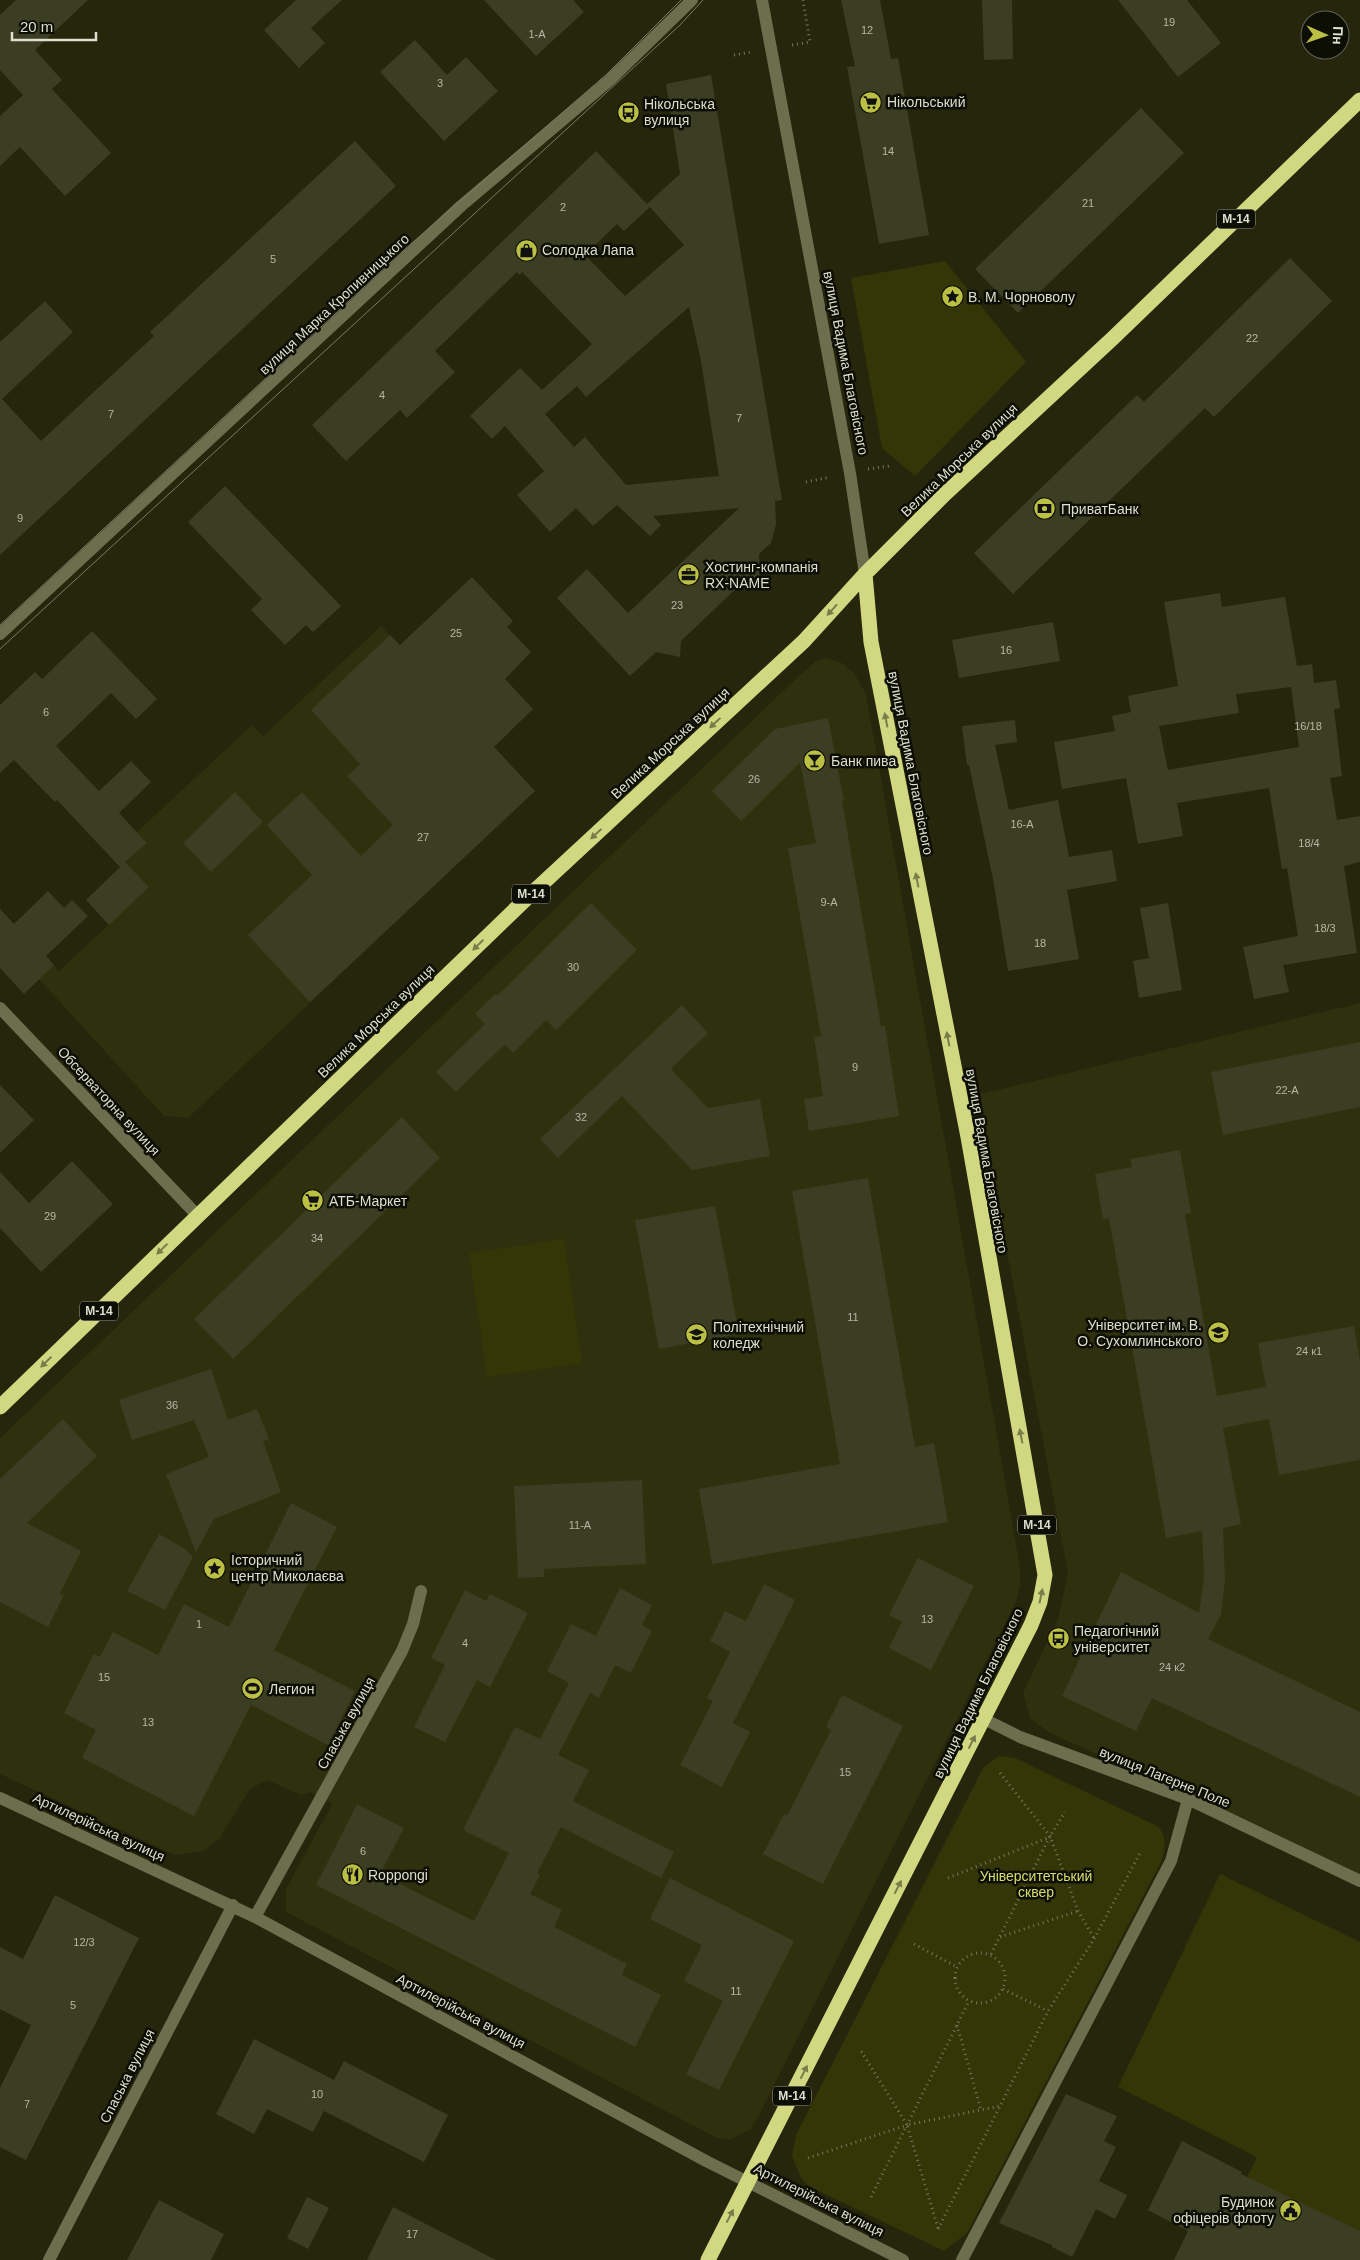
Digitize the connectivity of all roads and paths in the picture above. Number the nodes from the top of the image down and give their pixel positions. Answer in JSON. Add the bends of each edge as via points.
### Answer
{"nodes":[{"id":1,"x":692,"y":0,"type":"edge"},
{"id":2,"x":762,"y":0,"type":"edge"},
{"id":3,"x":803,"y":0,"type":"edge"},
{"id":4,"x":810,"y":42,"type":"dead end"},
{"id":5,"x":1360,"y":100,"type":"edge"},
{"id":6,"x":865,"y":574,"type":"junction"},
{"id":7,"x":0,"y":634,"type":"edge"},
{"id":8,"x":0,"y":1008,"type":"edge"},
{"id":9,"x":197,"y":1215,"type":"junction"},
{"id":10,"x":0,"y":1407,"type":"edge"},
{"id":11,"x":421,"y":1591,"type":"dead end"},
{"id":12,"x":984,"y":1719,"type":"junction"},
{"id":13,"x":1000,"y":1774,"type":"dead end"},
{"id":14,"x":0,"y":1798,"type":"edge"},
{"id":15,"x":1188,"y":1799,"type":"junction"},
{"id":16,"x":1065,"y":1812,"type":"dead end"},
{"id":17,"x":1050,"y":1836,"type":"junction"},
{"id":18,"x":1141,"y":1851,"type":"dead end"},
{"id":19,"x":948,"y":1878,"type":"dead end"},
{"id":20,"x":1360,"y":1880,"type":"edge"},
{"id":21,"x":233,"y":1905,"type":"junction"},
{"id":22,"x":1078,"y":1911,"type":"junction"},
{"id":23,"x":255,"y":1917,"type":"junction"},
{"id":24,"x":1000,"y":1937,"type":"junction"},
{"id":25,"x":1094,"y":1939,"type":"junction"},
{"id":26,"x":914,"y":1944,"type":"dead end"},
{"id":27,"x":991,"y":1954,"type":"junction"},
{"id":28,"x":957,"y":1967,"type":"junction"},
{"id":29,"x":1003,"y":1988,"type":"junction"},
{"id":30,"x":969,"y":2001,"type":"junction"},
{"id":31,"x":1048,"y":2011,"type":"junction"},
{"id":32,"x":957,"y":2024,"type":"junction"},
{"id":33,"x":861,"y":2051,"type":"dead end"},
{"id":34,"x":1000,"y":2106,"type":"junction"},
{"id":35,"x":981,"y":2110,"type":"junction"},
{"id":36,"x":907,"y":2125,"type":"junction"},
{"id":37,"x":808,"y":2158,"type":"dead end"},
{"id":38,"x":748,"y":2181,"type":"junction"},
{"id":39,"x":871,"y":2197,"type":"dead end"},
{"id":40,"x":49,"y":2260,"type":"edge"},
{"id":41,"x":708,"y":2260,"type":"edge"},
{"id":42,"x":903,"y":2260,"type":"edge"},
{"id":43,"x":962,"y":2260,"type":"edge"}],
"edges":[{"from":1,"to":7,"type":"street","name":"вулиця Марка Кропивницького","via":[[610,80],[454,212]]},
{"from":2,"to":6,"type":"street","name":"вулиця Вадима Благовісного","via":[[850,473]]},
{"from":3,"to":4,"type":"path"},
{"from":5,"to":6,"type":"highway","name":"Велика Морська вулиця","number":"М-14"},
{"from":6,"to":9,"type":"highway","name":"Велика Морська вулиця","number":"М-14","one_way":true,"via":[[804,641],[530,896]]},
{"from":12,"to":6,"type":"highway","name":"вулиця Вадима Благовісного","number":"М-14","one_way":true,"via":[[1032,1625],[1045,1575],[968,1136],[871,642]]},
{"from":8,"to":9,"type":"street","name":"Обсерваторна вулиця"},
{"from":9,"to":10,"type":"highway","name":"Велика Морська вулиця","number":"М-14","one_way":true},
{"from":11,"to":23,"type":"street","name":"Спаська вулиця","via":[[402,1652]]},
{"from":12,"to":15,"type":"street","name":"вулиця Лагерне Поле","via":[[1020,1737]]},
{"from":38,"to":12,"type":"highway","name":"вулиця Вадима Благовісного","number":"М-14","one_way":true},
{"from":13,"to":17,"type":"path"},
{"from":14,"to":21,"type":"street","name":"Артилерійська вулиця"},
{"from":15,"to":20,"type":"street","name":"вулиця Лагерне Поле"},
{"from":15,"to":43,"type":"street","via":[[1171,1862]]},
{"from":16,"to":17,"type":"path"},
{"from":17,"to":19,"type":"path"},
{"from":17,"to":22,"type":"path"},
{"from":17,"to":24,"type":"path"},
{"from":18,"to":25,"type":"path"},
{"from":21,"to":23,"type":"street","name":"Артилерійська вулиця"},
{"from":21,"to":40,"type":"street","name":"Спаська вулиця"},
{"from":22,"to":24,"type":"path"},
{"from":22,"to":25,"type":"path"},
{"from":23,"to":38,"type":"street","name":"Артилерійська вулиця"},
{"from":24,"to":27,"type":"path"},
{"from":25,"to":31,"type":"path"},
{"from":26,"to":28,"type":"path"},
{"from":27,"to":28,"type":"path","via":[[972,1953]]},
{"from":27,"to":29,"type":"path","via":[[1004,1969]]},
{"from":28,"to":30,"type":"path","via":[[956,1986]]},
{"from":29,"to":30,"type":"path","via":[[988,2002]]},
{"from":29,"to":31,"type":"path"},
{"from":30,"to":32,"type":"path"},
{"from":31,"to":34,"type":"path"},
{"from":32,"to":35,"type":"path"},
{"from":32,"to":36,"type":"path"},
{"from":33,"to":36,"type":"path"},
{"from":34,"to":35,"type":"path"},
{"from":34,"to":36,"type":"path","via":[[938,2229]]},
{"from":35,"to":36,"type":"path"},
{"from":36,"to":37,"type":"path"},
{"from":36,"to":39,"type":"path"},
{"from":41,"to":38,"type":"highway","name":"вулиця Вадима Благовісного","number":"М-14","one_way":true},
{"from":38,"to":42,"type":"street","name":"Артилерійська вулиця"}]}
